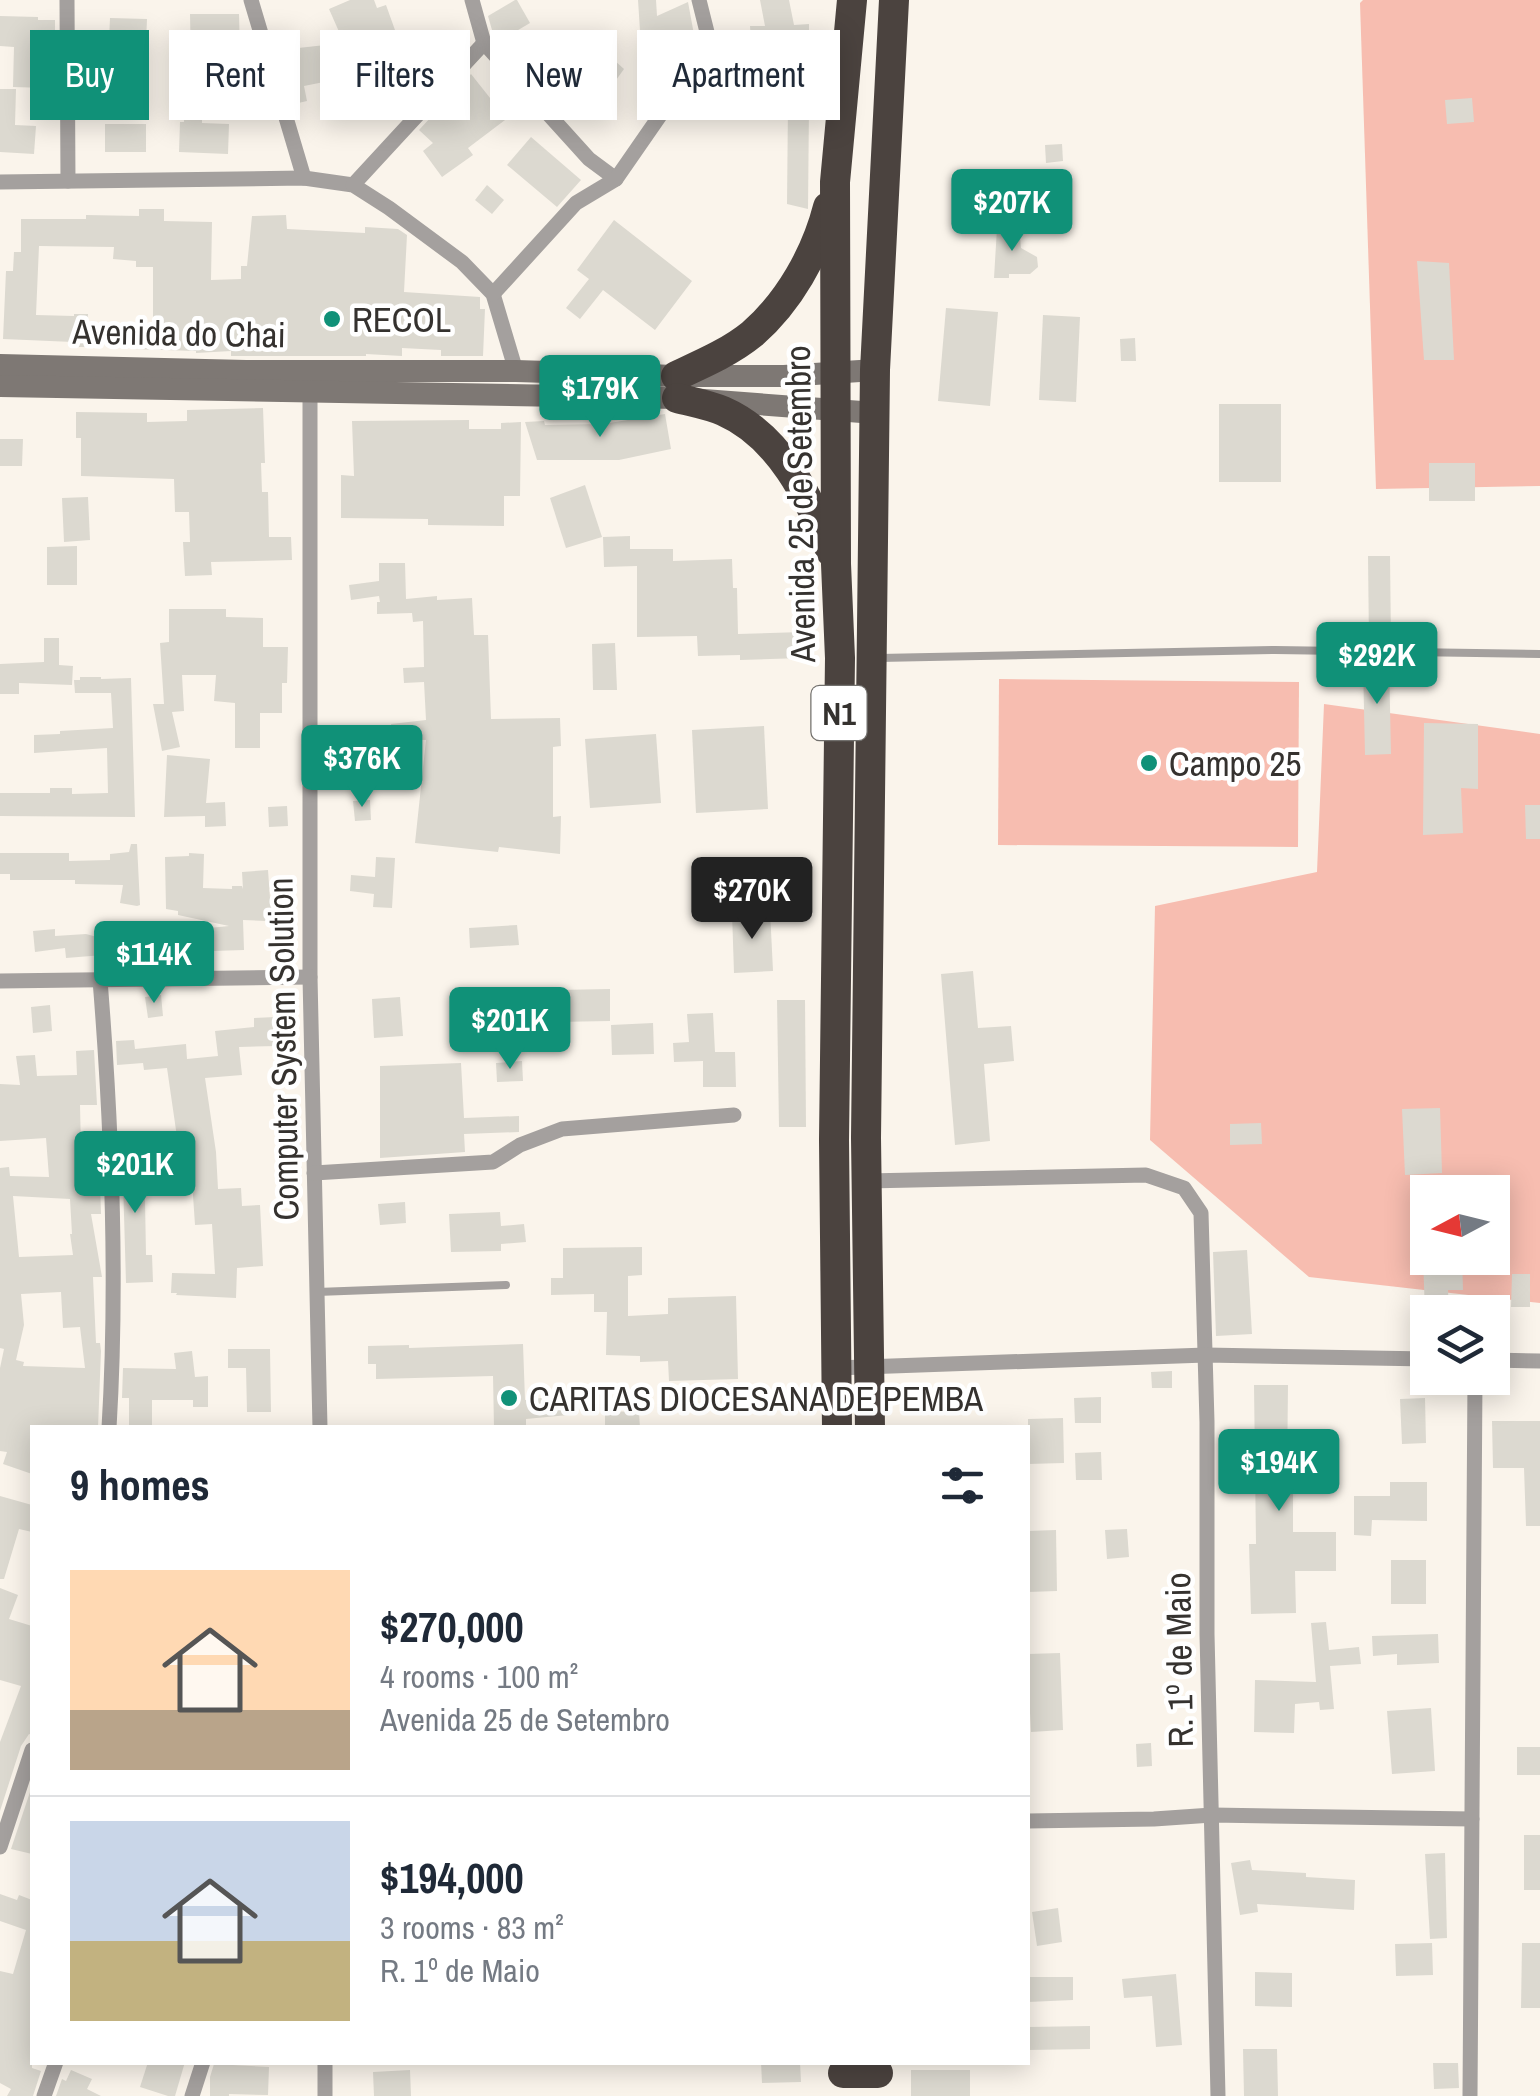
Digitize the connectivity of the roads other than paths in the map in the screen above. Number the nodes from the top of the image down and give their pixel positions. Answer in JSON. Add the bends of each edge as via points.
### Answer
{"nodes":[{"id":1,"x":67,"y":0,"type":"edge"},
{"id":2,"x":252,"y":0,"type":"edge"},
{"id":3,"x":472,"y":0,"type":"edge"},
{"id":4,"x":700,"y":0,"type":"edge"},
{"id":5,"x":852,"y":0,"type":"edge"},
{"id":6,"x":894,"y":0,"type":"edge"},
{"id":7,"x":484,"y":43,"type":"junction"},
{"id":8,"x":304,"y":178,"type":"junction"},
{"id":9,"x":616,"y":178,"type":"junction"},
{"id":10,"x":68,"y":180,"type":"junction"},
{"id":11,"x":0,"y":182,"type":"edge"},
{"id":12,"x":835,"y":182,"type":"junction"},
{"id":13,"x":353,"y":185,"type":"junction"},
{"id":14,"x":493,"y":294,"type":"junction"},
{"id":15,"x":0,"y":365,"type":"edge"},
{"id":16,"x":875,"y":370,"type":"junction"},
{"id":17,"x":516,"y":371,"type":"junction"},
{"id":18,"x":836,"y":374,"type":"junction"},
{"id":19,"x":310,"y":380,"type":"junction"},
{"id":20,"x":0,"y":386,"type":"edge"},
{"id":21,"x":677,"y":387,"type":"junction"},
{"id":22,"x":835,"y":412,"type":"junction"},
{"id":23,"x":875,"y":414,"type":"junction"},
{"id":24,"x":836,"y":564,"type":"junction"},
{"id":25,"x":1540,"y":654,"type":"edge"},
{"id":26,"x":840,"y":658,"type":"junction"},
{"id":27,"x":871,"y":658,"type":"junction"},
{"id":28,"x":310,"y":977,"type":"junction"},
{"id":29,"x":100,"y":980,"type":"junction"},
{"id":30,"x":0,"y":981,"type":"edge"},
{"id":31,"x":734,"y":1114,"type":"dead end"},
{"id":32,"x":866,"y":1138,"type":"junction"},
{"id":33,"x":834,"y":1140,"type":"junction"},
{"id":34,"x":314,"y":1173,"type":"junction"},
{"id":35,"x":867,"y":1181,"type":"junction"},
{"id":36,"x":506,"y":1286,"type":"dead end"},
{"id":37,"x":317,"y":1292,"type":"junction"},
{"id":38,"x":1206,"y":1355,"type":"junction"},
{"id":39,"x":1410,"y":1360,"type":"edge"},
{"id":40,"x":1510,"y":1360,"type":"edge"},
{"id":41,"x":1540,"y":1360,"type":"edge"},
{"id":42,"x":868,"y":1366,"type":"junction"},
{"id":43,"x":836,"y":1368,"type":"junction"},
{"id":44,"x":1475,"y":1395,"type":"edge"},
{"id":45,"x":109,"y":1425,"type":"edge"},
{"id":46,"x":320,"y":1425,"type":"edge"},
{"id":47,"x":837,"y":1425,"type":"edge"},
{"id":48,"x":870,"y":1425,"type":"edge"},
{"id":49,"x":30,"y":1756,"type":"edge"},
{"id":50,"x":1212,"y":1815,"type":"junction"},
{"id":51,"x":1472,"y":1819,"type":"junction"},
{"id":52,"x":1030,"y":1821,"type":"edge"},
{"id":53,"x":0,"y":1848,"type":"edge"},
{"id":54,"x":55,"y":2065,"type":"edge"},
{"id":55,"x":202,"y":2065,"type":"edge"},
{"id":56,"x":325,"y":2065,"type":"edge"},
{"id":57,"x":843,"y":2077,"type":"edge"},
{"id":58,"x":878,"y":2077,"type":"edge"},
{"id":59,"x":44,"y":2096,"type":"edge"},
{"id":60,"x":192,"y":2096,"type":"edge"},
{"id":61,"x":325,"y":2096,"type":"edge"},
{"id":62,"x":1218,"y":2096,"type":"edge"},
{"id":63,"x":1470,"y":2096,"type":"edge"}],
"edges":[{"from":1,"to":10,"type":"street"},
{"from":2,"to":8,"type":"street"},
{"from":3,"to":7,"type":"street"},
{"from":4,"to":9,"type":"street","via":[[708,36],[704,52]]},
{"from":5,"to":12,"type":"highway","name":"Avenida 25 de Setembro","number":"N1"},
{"from":6,"to":16,"type":"highway","name":"Avenida 25 de Setembro","number":"N1"},
{"from":7,"to":9,"type":"street","via":[[589,160]]},
{"from":7,"to":13,"type":"street"},
{"from":8,"to":10,"type":"street"},
{"from":8,"to":13,"type":"street"},
{"from":9,"to":14,"type":"street","via":[[576,203]]},
{"from":10,"to":11,"type":"street"},
{"from":12,"to":18,"type":"highway","name":"Avenida 25 de Setembro","number":"N1"},
{"from":12,"to":21,"type":"highway","via":[[808,260],[773,313]]},
{"from":13,"to":14,"type":"street","via":[[450,252]]},
{"from":14,"to":17,"type":"street"},
{"from":15,"to":19,"type":"main road","name":"Avenida do Chai","via":[[246,371]]},
{"from":16,"to":18,"type":"main road","name":"Avenida do Chai"},
{"from":16,"to":23,"type":"highway","name":"Avenida 25 de Setembro","number":"N1"},
{"from":17,"to":19,"type":"main road","name":"Avenida do Chai"},
{"from":17,"to":21,"type":"main road","name":"Avenida do Chai"},
{"from":18,"to":21,"type":"main road","name":"Avenida do Chai"},
{"from":18,"to":22,"type":"highway","name":"Avenida 25 de Setembro","number":"N1"},
{"from":19,"to":20,"type":"main road","name":"Avenida do Chai"},
{"from":19,"to":21,"type":"main road","name":"Avenida do Chai"},
{"from":19,"to":28,"type":"street","name":"Computer System Solution"},
{"from":21,"to":22,"type":"main road","name":"Avenida do Chai"},
{"from":21,"to":24,"type":"highway","via":[[769,442],[792,473]]},
{"from":22,"to":23,"type":"main road","name":"Avenida do Chai"},
{"from":22,"to":24,"type":"highway","name":"Avenida 25 de Setembro","number":"N1"},
{"from":23,"to":27,"type":"highway","name":"Avenida 25 de Setembro","number":"N1"},
{"from":24,"to":26,"type":"highway","name":"Avenida 25 de Setembro","number":"N1"},
{"from":25,"to":27,"type":"lane","via":[[1275,650]]},
{"from":26,"to":27,"type":"lane"},
{"from":26,"to":33,"type":"highway","name":"Avenida 25 de Setembro","number":"N1"},
{"from":27,"to":32,"type":"highway","name":"Avenida 25 de Setembro","number":"N1"},
{"from":28,"to":29,"type":"street"},
{"from":28,"to":34,"type":"street","name":"Computer System Solution"},
{"from":29,"to":30,"type":"street"},
{"from":29,"to":45,"type":"street","via":[[112,1213]]},
{"from":31,"to":34,"type":"street","via":[[562,1129],[494,1162]]},
{"from":32,"to":33,"type":"highway"},
{"from":32,"to":35,"type":"highway","name":"Avenida 25 de Setembro","number":"N1"},
{"from":33,"to":43,"type":"highway","name":"Avenida 25 de Setembro","number":"N1"},
{"from":34,"to":37,"type":"street","name":"Computer System Solution"},
{"from":35,"to":38,"type":"street","name":"R. 1º de Maio","via":[[1146,1176],[1184,1188],[1201,1213]]},
{"from":35,"to":42,"type":"highway","name":"Avenida 25 de Setembro","number":"N1"},
{"from":36,"to":37,"type":"lane"},
{"from":37,"to":46,"type":"street","name":"Computer System Solution"},
{"from":38,"to":39,"type":"street"},
{"from":38,"to":42,"type":"street"},
{"from":38,"to":50,"type":"street","name":"R. 1º de Maio"},
{"from":40,"to":41,"type":"street"},
{"from":42,"to":43,"type":"street"},
{"from":42,"to":48,"type":"highway","name":"Avenida 25 de Setembro","number":"N1"},
{"from":43,"to":47,"type":"highway","name":"Avenida 25 de Setembro","number":"N1"},
{"from":44,"to":51,"type":"street"},
{"from":49,"to":53,"type":"street"},
{"from":50,"to":51,"type":"street"},
{"from":50,"to":52,"type":"street"},
{"from":50,"to":62,"type":"street","name":"R. 1º de Maio"},
{"from":51,"to":63,"type":"street"},
{"from":54,"to":59,"type":"street"},
{"from":55,"to":60,"type":"street"},
{"from":56,"to":61,"type":"street"},
{"from":57,"to":58,"type":"highway"}]}
